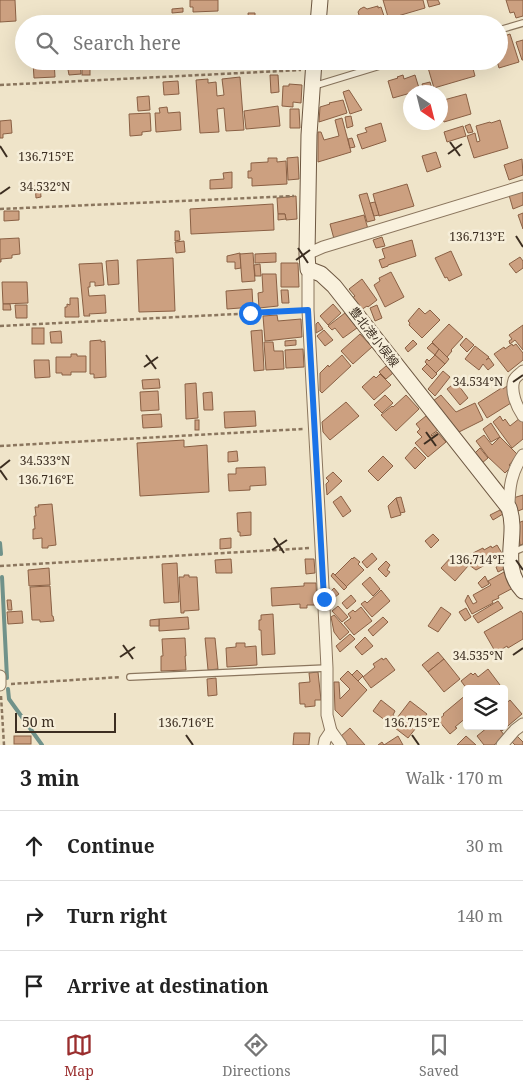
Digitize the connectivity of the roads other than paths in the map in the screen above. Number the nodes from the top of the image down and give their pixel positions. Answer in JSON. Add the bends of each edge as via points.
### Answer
{"nodes":[{"id":1,"x":320,"y":0,"type":"edge"},
{"id":2,"x":319,"y":15,"type":"edge"},
{"id":3,"x":523,"y":22,"type":"edge"},
{"id":4,"x":508,"y":27,"type":"edge"},
{"id":5,"x":314,"y":70,"type":"edge"},
{"id":6,"x":367,"y":70,"type":"edge"},
{"id":7,"x":313,"y":87,"type":"junction"},
{"id":8,"x":523,"y":186,"type":"edge"},
{"id":9,"x":307,"y":262,"type":"junction"},
{"id":10,"x":523,"y":371,"type":"edge"},
{"id":11,"x":523,"y":416,"type":"edge"},
{"id":12,"x":523,"y":455,"type":"edge"},
{"id":13,"x":508,"y":508,"type":"junction"},
{"id":14,"x":517,"y":551,"type":"edge"},
{"id":15,"x":523,"y":591,"type":"edge"},
{"id":16,"x":327,"y":668,"type":"junction"},
{"id":17,"x":0,"y":676,"type":"edge"},
{"id":18,"x":130,"y":676,"type":"road end"},
{"id":19,"x":0,"y":685,"type":"edge"},
{"id":20,"x":523,"y":724,"type":"edge"},
{"id":21,"x":331,"y":731,"type":"junction"},
{"id":22,"x":324,"y":745,"type":"edge"},
{"id":23,"x":341,"y":745,"type":"edge"},
{"id":24,"x":502,"y":745,"type":"edge"}],
"edges":[{"from":1,"to":2,"type":"main road"},
{"from":3,"to":4,"type":"lane"},
{"from":5,"to":7,"type":"main road"},
{"from":6,"to":7,"type":"lane"},
{"from":7,"to":9,"type":"main road"},
{"from":8,"to":9,"type":"street","via":[[323,247]]},
{"from":9,"to":13,"type":"main road","name":"豊北港小俣線","via":[[334,286]]},
{"from":9,"to":16,"type":"street"},
{"from":10,"to":11,"type":"street","via":[[513,386]]},
{"from":12,"to":13,"type":"street","via":[[511,480]]},
{"from":13,"to":14,"type":"main road"},
{"from":14,"to":15,"type":"main road","via":[[511,571]]},
{"from":16,"to":18,"type":"lane"},
{"from":16,"to":21,"type":"street","via":[[327,715]]},
{"from":17,"to":19,"type":"street"},
{"from":20,"to":24,"type":"street"},
{"from":21,"to":22,"type":"street"},
{"from":21,"to":23,"type":"street"}]}
